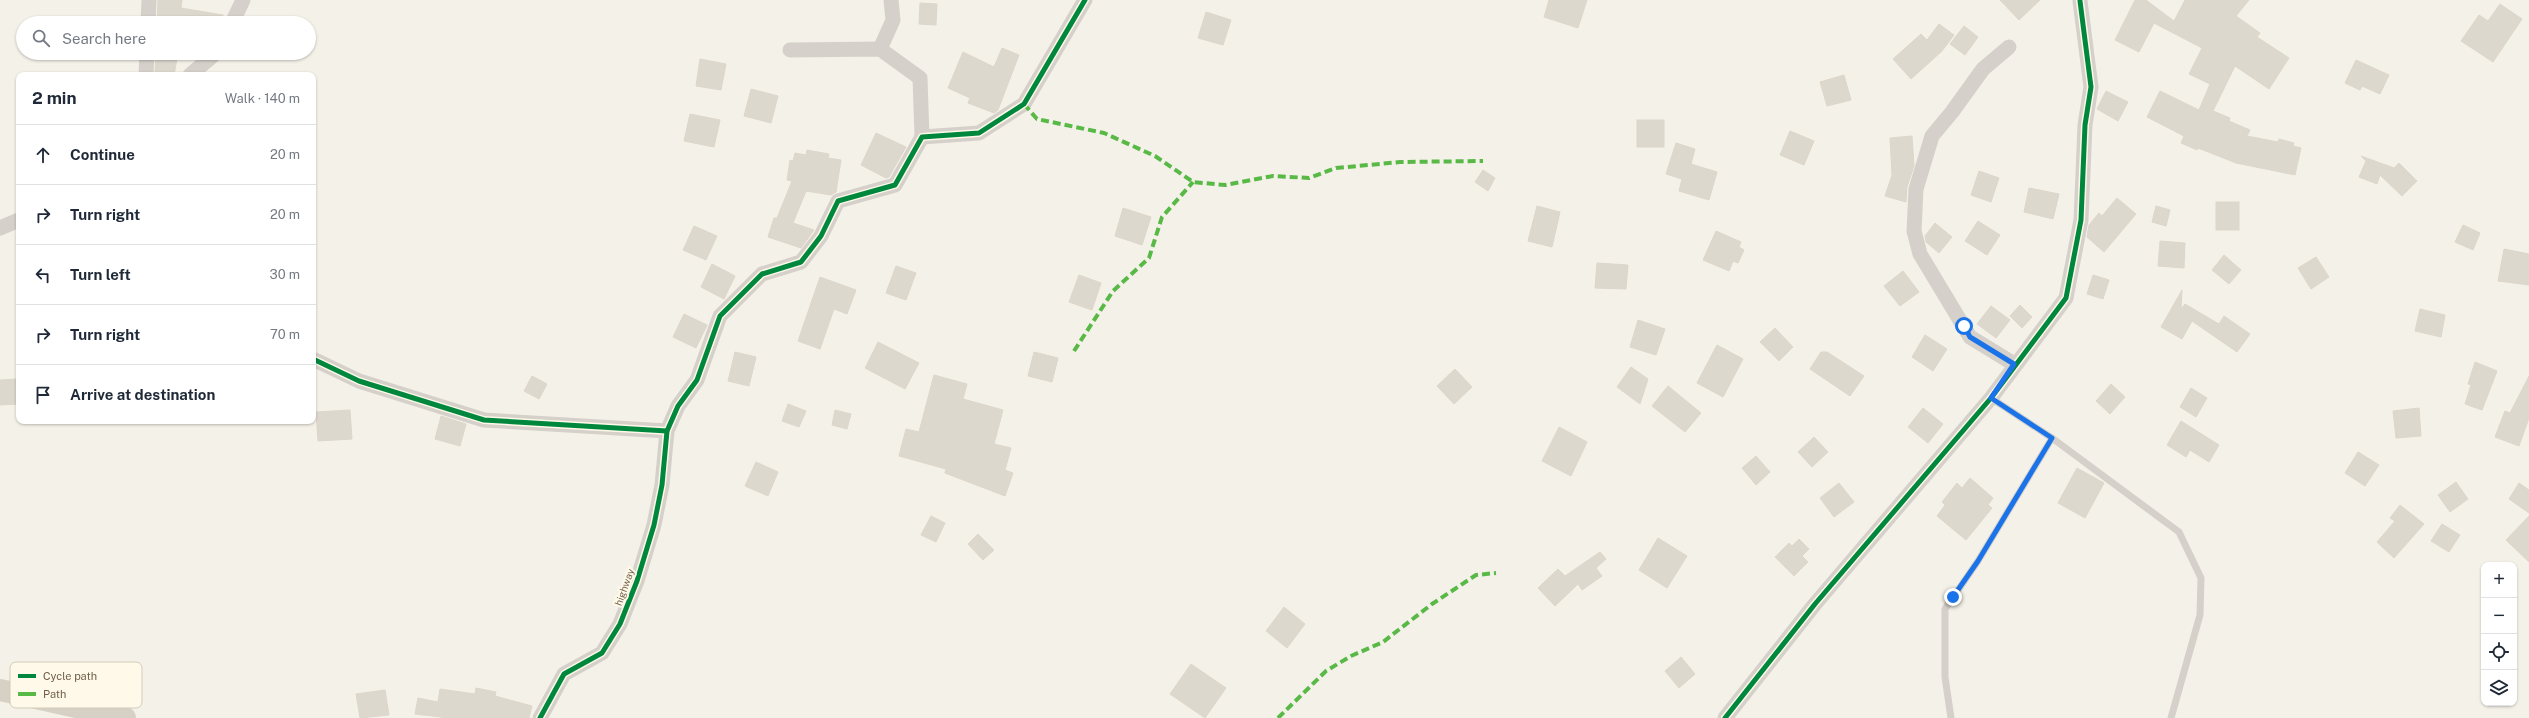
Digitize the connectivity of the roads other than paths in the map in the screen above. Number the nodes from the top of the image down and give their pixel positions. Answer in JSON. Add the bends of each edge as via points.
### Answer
{"nodes":[{"id":1,"x":149,"y":0,"type":"edge"},
{"id":2,"x":243,"y":0,"type":"edge"},
{"id":3,"x":891,"y":0,"type":"edge"},
{"id":4,"x":1085,"y":0,"type":"edge"},
{"id":5,"x":2080,"y":1,"type":"dead end"},
{"id":6,"x":148,"y":16,"type":"edge"},
{"id":7,"x":235,"y":16,"type":"edge"},
{"id":8,"x":2009,"y":47,"type":"dead end"},
{"id":9,"x":880,"y":49,"type":"junction"},
{"id":10,"x":790,"y":50,"type":"dead end"},
{"id":11,"x":147,"y":60,"type":"edge"},
{"id":12,"x":208,"y":60,"type":"edge"},
{"id":13,"x":146,"y":72,"type":"edge"},
{"id":14,"x":194,"y":72,"type":"edge"},
{"id":15,"x":922,"y":137,"type":"junction"},
{"id":16,"x":16,"y":221,"type":"edge"},
{"id":17,"x":0,"y":228,"type":"edge"},
{"id":18,"x":316,"y":360,"type":"edge"},
{"id":19,"x":2014,"y":364,"type":"junction"},
{"id":20,"x":1991,"y":398,"type":"junction"},
{"id":21,"x":667,"y":431,"type":"junction"},
{"id":22,"x":2052,"y":438,"type":"junction"},
{"id":23,"x":0,"y":690,"type":"edge"},
{"id":24,"x":10,"y":692,"type":"edge"},
{"id":25,"x":80,"y":708,"type":"edge"},
{"id":26,"x":125,"y":718,"type":"edge"},
{"id":27,"x":540,"y":718,"type":"edge"},
{"id":28,"x":1725,"y":718,"type":"edge"},
{"id":29,"x":1951,"y":718,"type":"edge"},
{"id":30,"x":2171,"y":718,"type":"edge"}],
"edges":[{"from":1,"to":6,"type":"street"},
{"from":2,"to":7,"type":"street"},
{"from":3,"to":9,"type":"street","via":[[893,20]]},
{"from":4,"to":15,"type":"street","via":[[1024,104],[980,134]]},
{"from":5,"to":19,"type":"street","via":[[2091,87],[2085,125],[2081,220],[2066,298]]},
{"from":8,"to":19,"type":"street","via":[[1983,68],[1932,136],[1916,189],[1914,231],[1920,254],[1970,337]]},
{"from":9,"to":10,"type":"street"},
{"from":9,"to":15,"type":"street","via":[[920,78]]},
{"from":11,"to":13,"type":"street"},
{"from":12,"to":14,"type":"street"},
{"from":15,"to":21,"type":"street","name":"highway","via":[[895,185],[838,201],[821,236],[801,262],[762,274],[720,316],[696,380],[678,406]]},
{"from":16,"to":17,"type":"street"},
{"from":18,"to":21,"type":"street","via":[[359,381],[484,420]]},
{"from":19,"to":20,"type":"street"},
{"from":20,"to":22,"type":"lane"},
{"from":20,"to":28,"type":"street","via":[[1815,604]]},
{"from":21,"to":27,"type":"street","name":"highway","via":[[662,485],[654,525],[637,581],[620,624],[602,653],[564,674]]},
{"from":22,"to":29,"type":"lane","via":[[1978,561],[1945,609],[1945,677]]},
{"from":22,"to":30,"type":"lane","via":[[2179,532],[2201,578],[2200,616]]},
{"from":23,"to":24,"type":"main road"},
{"from":25,"to":26,"type":"main road"}]}
